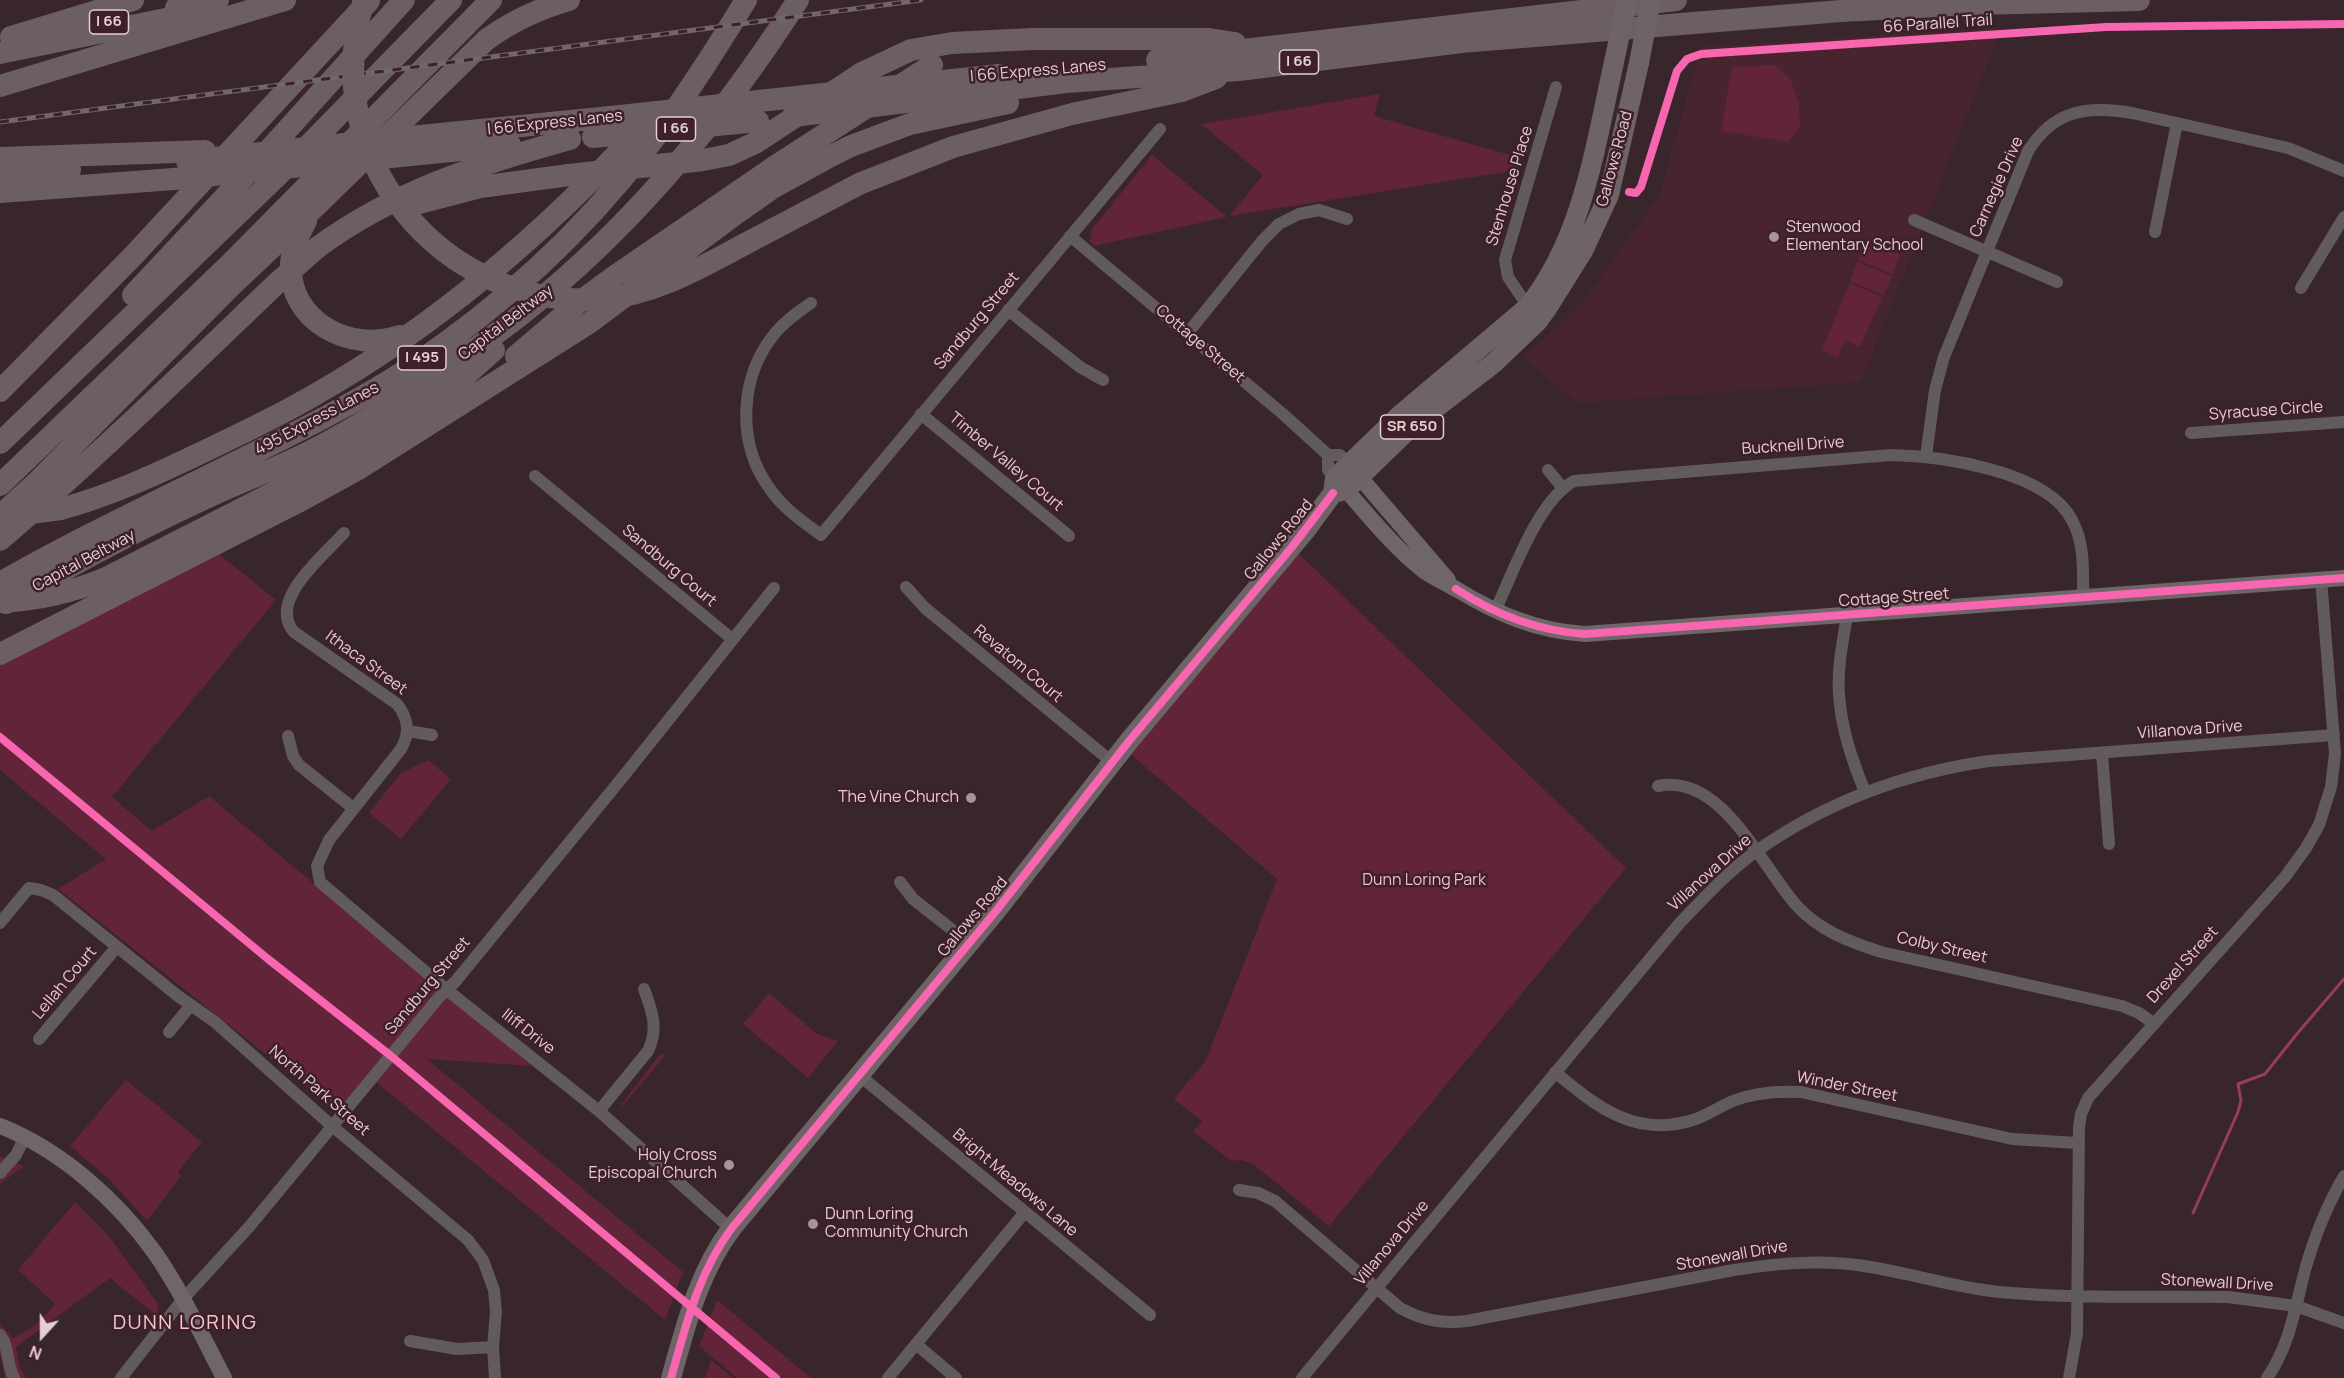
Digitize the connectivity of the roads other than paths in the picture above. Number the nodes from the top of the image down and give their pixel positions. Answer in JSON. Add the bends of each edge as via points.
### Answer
{"nodes":[{"id":1,"x":133,"y":0,"type":"edge"},
{"id":2,"x":218,"y":0,"type":"edge"},
{"id":3,"x":283,"y":0,"type":"edge"},
{"id":4,"x":364,"y":0,"type":"edge"},
{"id":5,"x":370,"y":0,"type":"edge"},
{"id":6,"x":404,"y":0,"type":"edge"},
{"id":7,"x":451,"y":0,"type":"edge"},
{"id":8,"x":491,"y":0,"type":"edge"},
{"id":9,"x":569,"y":0,"type":"edge"},
{"id":10,"x":798,"y":0,"type":"edge"},
{"id":11,"x":1627,"y":0,"type":"edge"},
{"id":12,"x":1651,"y":0,"type":"edge"},
{"id":13,"x":1676,"y":0,"type":"edge"},
{"id":14,"x":2139,"y":0,"type":"edge"},
{"id":15,"x":744,"y":4,"type":"edge"},
{"id":16,"x":1032,"y":39,"type":"junction"},
{"id":17,"x":0,"y":40,"type":"edge"},
{"id":18,"x":0,"y":45,"type":"edge"},
{"id":19,"x":1269,"y":47,"type":"junction"},
{"id":20,"x":0,"y":52,"type":"edge"},
{"id":21,"x":1239,"y":70,"type":"junction"},
{"id":22,"x":1106,"y":78,"type":"junction"},
{"id":23,"x":0,"y":86,"type":"edge"},
{"id":24,"x":1557,"y":87,"type":"dead end"},
{"id":25,"x":2177,"y":123,"type":"junction"},
{"id":26,"x":1160,"y":129,"type":"dead end"},
{"id":27,"x":570,"y":140,"type":"junction"},
{"id":28,"x":0,"y":158,"type":"edge"},
{"id":29,"x":188,"y":164,"type":"junction"},
{"id":30,"x":2344,"y":171,"type":"edge"},
{"id":31,"x":0,"y":175,"type":"edge"},
{"id":32,"x":0,"y":192,"type":"edge"},
{"id":33,"x":317,"y":205,"type":"junction"},
{"id":34,"x":2344,"y":217,"type":"edge"},
{"id":35,"x":1347,"y":219,"type":"dead end"},
{"id":36,"x":1914,"y":220,"type":"dead end"},
{"id":37,"x":2155,"y":232,"type":"dead end"},
{"id":38,"x":1070,"y":236,"type":"junction"},
{"id":39,"x":322,"y":244,"type":"junction"},
{"id":40,"x":1987,"y":251,"type":"junction"},
{"id":41,"x":592,"y":253,"type":"junction"},
{"id":42,"x":2056,"y":282,"type":"dead end"},
{"id":43,"x":2301,"y":288,"type":"dead end"},
{"id":44,"x":811,"y":303,"type":"dead end"},
{"id":45,"x":1008,"y":310,"type":"junction"},
{"id":46,"x":1533,"y":314,"type":"junction"},
{"id":47,"x":420,"y":326,"type":"junction"},
{"id":48,"x":1187,"y":334,"type":"junction"},
{"id":49,"x":89,"y":357,"type":"junction"},
{"id":50,"x":1104,"y":380,"type":"dead end"},
{"id":51,"x":0,"y":391,"type":"edge"},
{"id":52,"x":450,"y":410,"type":"junction"},
{"id":53,"x":921,"y":414,"type":"junction"},
{"id":54,"x":2344,"y":422,"type":"edge"},
{"id":55,"x":2191,"y":433,"type":"dead end"},
{"id":56,"x":0,"y":443,"type":"edge"},
{"id":57,"x":1328,"y":455,"type":"junction"},
{"id":58,"x":1926,"y":456,"type":"junction"},
{"id":59,"x":1548,"y":470,"type":"dead end"},
{"id":60,"x":535,"y":476,"type":"dead end"},
{"id":61,"x":1345,"y":480,"type":"junction"},
{"id":62,"x":0,"y":485,"type":"edge"},
{"id":63,"x":1562,"y":488,"type":"junction"},
{"id":64,"x":0,"y":516,"type":"edge"},
{"id":65,"x":344,"y":533,"type":"dead end"},
{"id":66,"x":1069,"y":536,"type":"dead end"},
{"id":67,"x":0,"y":540,"type":"edge"},
{"id":68,"x":2344,"y":578,"type":"edge"},
{"id":69,"x":2321,"y":579,"type":"junction"},
{"id":70,"x":0,"y":583,"type":"edge"},
{"id":71,"x":906,"y":587,"type":"dead end"},
{"id":72,"x":774,"y":588,"type":"dead end"},
{"id":73,"x":2083,"y":597,"type":"junction"},
{"id":74,"x":0,"y":602,"type":"edge"},
{"id":75,"x":0,"y":607,"type":"edge"},
{"id":76,"x":1495,"y":611,"type":"junction"},
{"id":77,"x":1847,"y":616,"type":"junction"},
{"id":78,"x":732,"y":639,"type":"junction"},
{"id":79,"x":0,"y":654,"type":"edge"},
{"id":80,"x":408,"y":730,"type":"junction"},
{"id":81,"x":432,"y":735,"type":"dead end"},
{"id":82,"x":2334,"y":735,"type":"junction"},
{"id":83,"x":288,"y":736,"type":"dead end"},
{"id":84,"x":2102,"y":753,"type":"junction"},
{"id":85,"x":1112,"y":762,"type":"junction"},
{"id":86,"x":1658,"y":786,"type":"dead end"},
{"id":87,"x":1865,"y":792,"type":"junction"},
{"id":88,"x":353,"y":808,"type":"junction"},
{"id":89,"x":2109,"y":844,"type":"dead end"},
{"id":90,"x":1756,"y":851,"type":"junction"},
{"id":91,"x":900,"y":882,"type":"dead end"},
{"id":92,"x":0,"y":923,"type":"edge"},
{"id":93,"x":969,"y":943,"type":"junction"},
{"id":94,"x":116,"y":948,"type":"junction"},
{"id":95,"x":644,"y":989,"type":"dead end"},
{"id":96,"x":447,"y":990,"type":"junction"},
{"id":97,"x":191,"y":1005,"type":"junction"},
{"id":98,"x":2153,"y":1023,"type":"junction"},
{"id":99,"x":169,"y":1032,"type":"dead end"},
{"id":100,"x":39,"y":1039,"type":"dead end"},
{"id":101,"x":1555,"y":1072,"type":"junction"},
{"id":102,"x":859,"y":1075,"type":"junction"},
{"id":103,"x":599,"y":1111,"type":"junction"},
{"id":104,"x":0,"y":1126,"type":"edge"},
{"id":105,"x":332,"y":1126,"type":"junction"},
{"id":106,"x":25,"y":1137,"type":"junction"},
{"id":107,"x":2078,"y":1143,"type":"junction"},
{"id":108,"x":0,"y":1173,"type":"edge"},
{"id":109,"x":2344,"y":1176,"type":"edge"},
{"id":110,"x":1239,"y":1190,"type":"dead end"},
{"id":111,"x":1025,"y":1212,"type":"junction"},
{"id":112,"x":731,"y":1229,"type":"junction"},
{"id":113,"x":1377,"y":1288,"type":"junction"},
{"id":114,"x":2077,"y":1295,"type":"junction"},
{"id":115,"x":183,"y":1299,"type":"junction"},
{"id":116,"x":2296,"y":1306,"type":"junction"},
{"id":117,"x":1150,"y":1315,"type":"dead end"},
{"id":118,"x":2344,"y":1323,"type":"edge"},
{"id":119,"x":0,"y":1335,"type":"edge"},
{"id":120,"x":410,"y":1341,"type":"dead end"},
{"id":121,"x":915,"y":1344,"type":"junction"},
{"id":122,"x":493,"y":1347,"type":"junction"},
{"id":123,"x":14,"y":1378,"type":"edge"},
{"id":124,"x":121,"y":1378,"type":"edge"},
{"id":125,"x":224,"y":1378,"type":"edge"},
{"id":126,"x":495,"y":1378,"type":"edge"},
{"id":127,"x":671,"y":1378,"type":"edge"},
{"id":128,"x":888,"y":1378,"type":"edge"},
{"id":129,"x":956,"y":1378,"type":"edge"},
{"id":130,"x":1302,"y":1378,"type":"edge"},
{"id":131,"x":2069,"y":1378,"type":"edge"},
{"id":132,"x":2267,"y":1378,"type":"edge"}],
"edges":[{"from":1,"to":17,"type":"highway"},
{"from":2,"to":18,"type":"highway","number":"I 66"},
{"from":3,"to":20,"type":"highway","via":[[244,4]]},
{"from":3,"to":23,"type":"highway"},
{"from":4,"to":21,"type":"highway","bridge":true,"via":[[355,34],[353,84],[358,120],[371,160],[386,186],[414,224],[469,267],[492,280],[561,298],[622,296],[663,285],[859,184],[953,147],[1072,114],[1182,91]]},
{"from":5,"to":51,"type":"highway","via":[[156,231]]},
{"from":6,"to":49,"type":"highway","via":[[125,303]]},
{"from":7,"to":49,"type":"highway","via":[[301,153]]},
{"from":8,"to":62,"type":"highway","via":[[229,265]]},
{"from":9,"to":33,"type":"highway","via":[[525,15],[486,40]]},
{"from":10,"to":41,"type":"highway","name":"Capital Beltway","number":"I 495","via":[[740,85],[694,143],[662,182]]},
{"from":11,"to":46,"type":"main road","name":"Gallows Road","number":"SR 650","bridge":true,"via":[[1587,183],[1573,226]]},
{"from":12,"to":46,"type":"main road","name":"Gallows Road","number":"SR 650","bridge":true,"via":[[1609,195],[1583,251]]},
{"from":13,"to":19,"type":"highway","name":"I 66 Express Lanes"},
{"from":14,"to":21,"type":"highway","number":"I 66","via":[[1829,12],[1461,42]]},
{"from":15,"to":47,"type":"highway","via":[[661,107],[561,212]]},
{"from":15,"to":70,"type":"highway","name":"495 Express Lanes","number":"I 495","via":[[681,100],[610,192],[532,274],[476,319],[408,369],[340,409]]},
{"from":16,"to":19,"type":"highway","via":[[1209,39]]},
{"from":16,"to":39,"type":"highway","bridge":true,"via":[[952,43],[894,57],[729,155],[480,187],[432,198],[365,222]]},
{"from":16,"to":52,"type":"highway","bridge":true,"via":[[971,48],[932,65],[774,167],[587,297]]},
{"from":19,"to":29,"type":"highway","name":"I 66 Express Lanes","bridge":true,"via":[[400,138]]},
{"from":21,"to":22,"type":"highway","number":"I 66"},
{"from":22,"to":27,"type":"highway","number":"I 66","bridge":true},
{"from":22,"to":52,"type":"highway","via":[[1072,91],[910,124],[827,158],[755,200],[589,324]]},
{"from":24,"to":46,"type":"street","name":"Stenhouse Place","via":[[1505,260],[1508,277]]},
{"from":25,"to":30,"type":"street","name":"Carnegie Drive","via":[[2288,148]]},
{"from":25,"to":37,"type":"street"},
{"from":25,"to":40,"type":"street","name":"Carnegie Drive","via":[[2098,109],[2070,114],[2055,122],[2028,151]]},
{"from":26,"to":38,"type":"street","name":"Sandburg Street"},
{"from":27,"to":29,"type":"highway","number":"I 66","bridge":true,"via":[[381,158]]},
{"from":27,"to":39,"type":"highway","via":[[427,185],[354,221]]},
{"from":28,"to":29,"type":"highway"},
{"from":29,"to":31,"type":"highway"},
{"from":29,"to":32,"type":"highway","number":"I 66"},
{"from":33,"to":47,"type":"highway","via":[[298,236],[291,263],[295,292],[312,317],[336,334],[367,342],[398,337]]},
{"from":33,"to":64,"type":"highway"},
{"from":34,"to":43,"type":"street"},
{"from":35,"to":48,"type":"street","via":[[1319,210],[1279,224]]},
{"from":36,"to":40,"type":"street"},
{"from":38,"to":45,"type":"street","name":"Sandburg Street"},
{"from":38,"to":48,"type":"street","name":"Cottage Street"},
{"from":39,"to":67,"type":"highway","bridge":true},
{"from":40,"to":42,"type":"street"},
{"from":40,"to":58,"type":"street","name":"Carnegie Drive","via":[[1940,368]]},
{"from":41,"to":74,"type":"highway","bridge":true,"via":[[447,392],[367,445],[104,579],[63,593]]},
{"from":41,"to":75,"type":"highway","name":"Capital Beltway","number":"I 495","via":[[488,340],[352,429],[131,535]]},
{"from":44,"to":53,"type":"street","name":"Sandburg Street","via":[[787,320],[765,347],[750,381],[746,419],[753,456],[769,488],[796,516],[821,535]]},
{"from":45,"to":50,"type":"street","via":[[1080,367]]},
{"from":45,"to":53,"type":"street","name":"Sandburg Street"},
{"from":46,"to":61,"type":"main road","name":"Gallows Road","number":"SR 650","via":[[1494,363]]},
{"from":47,"to":64,"type":"highway","bridge":true,"via":[[365,365],[272,419],[130,486],[61,509]]},
{"from":48,"to":57,"type":"street","name":"Cottage Street"},
{"from":49,"to":56,"type":"highway"},
{"from":52,"to":79,"type":"highway","via":[[360,468],[298,502]]},
{"from":53,"to":66,"type":"street","name":"Timber Valley Court"},
{"from":54,"to":55,"type":"street","name":"Syracuse Circle"},
{"from":57,"to":61,"type":"street","name":"Cottage Street","via":[[1328,470]]},
{"from":57,"to":61,"type":"street","name":"Cottage Street","via":[[1340,455]]},
{"from":58,"to":63,"type":"street","name":"Bucknell Drive","via":[[1892,455],[1584,479]]},
{"from":58,"to":73,"type":"street","name":"Bucknell Drive","via":[[2026,481],[2056,500],[2072,520],[2079,537]]},
{"from":59,"to":63,"type":"street"},
{"from":60,"to":78,"type":"street","name":"Sandburg Court"},
{"from":61,"to":76,"type":"street","name":"Cottage Street","via":[[1425,571]]},
{"from":61,"to":85,"type":"main road","name":"Gallows Road","number":"SR 650"},
{"from":63,"to":76,"type":"street","via":[[1541,515]]},
{"from":65,"to":80,"type":"street","name":"Ithaca Street","via":[[292,592],[286,619],[294,632],[397,704]]},
{"from":68,"to":69,"type":"street","name":"Cottage Street"},
{"from":69,"to":73,"type":"street","name":"Cottage Street"},
{"from":69,"to":82,"type":"street","name":"Drexel Street"},
{"from":71,"to":85,"type":"street","name":"Revatom Court","via":[[934,616]]},
{"from":72,"to":78,"type":"street"},
{"from":73,"to":77,"type":"street","name":"Cottage Street"},
{"from":76,"to":77,"type":"street","name":"Cottage Street","via":[[1538,628],[1585,634]]},
{"from":77,"to":87,"type":"street","via":[[1839,694],[1844,734]]},
{"from":78,"to":96,"type":"street","name":"Sandburg Street"},
{"from":80,"to":81,"type":"street"},
{"from":80,"to":88,"type":"street","via":[[401,749]]},
{"from":82,"to":84,"type":"street","name":"Villanova Drive"},
{"from":82,"to":98,"type":"street","name":"Drexel Street","via":[[2331,787],[2319,825],[2306,848],[2285,877]]},
{"from":83,"to":88,"type":"street","via":[[299,765]]},
{"from":84,"to":87,"type":"street","name":"Villanova Drive","via":[[1957,766]]},
{"from":84,"to":89,"type":"street"},
{"from":85,"to":93,"type":"main road","name":"Gallows Road","number":"SR 650"},
{"from":86,"to":90,"type":"street","name":"Colby Street","via":[[1679,784],[1700,792],[1727,814]]},
{"from":87,"to":90,"type":"street","name":"Villanova Drive","via":[[1811,817]]},
{"from":88,"to":96,"type":"street","name":"Iliff Drive","via":[[318,858],[317,874],[326,888]]},
{"from":90,"to":98,"type":"street","name":"Colby Street","via":[[1798,906],[1825,929],[1851,942],[2122,1006]]},
{"from":90,"to":101,"type":"street","name":"Villanova Drive","via":[[1678,925]]},
{"from":91,"to":93,"type":"street","via":[[913,899]]},
{"from":92,"to":94,"type":"street","name":"North Park Street","via":[[29,888],[41,890]]},
{"from":93,"to":102,"type":"main road","name":"Gallows Road","number":"SR 650"},
{"from":94,"to":97,"type":"street","name":"North Park Street"},
{"from":94,"to":100,"type":"street","name":"Lellah Court"},
{"from":95,"to":103,"type":"street","via":[[654,1018],[652,1041]]},
{"from":96,"to":103,"type":"street","name":"Iliff Drive"},
{"from":96,"to":105,"type":"street","name":"Sandburg Street"},
{"from":97,"to":99,"type":"street"},
{"from":97,"to":105,"type":"street","name":"North Park Street"},
{"from":98,"to":107,"type":"street","name":"Drexel Street","via":[[2088,1098],[2081,1114]]},
{"from":101,"to":107,"type":"street","name":"Winder Street","via":[[1596,1105],[1640,1123],[1674,1124],[1736,1100],[1782,1091],[1802,1092],[2012,1139]]},
{"from":101,"to":113,"type":"street","name":"Villanova Drive"},
{"from":102,"to":111,"type":"street","name":"Bright Meadows Lane"},
{"from":102,"to":112,"type":"main road","name":"Gallows Road","number":"SR 650"},
{"from":103,"to":112,"type":"street","name":"Iliff Drive"},
{"from":104,"to":106,"type":"street"},
{"from":105,"to":115,"type":"street","name":"Sandburg Street","via":[[249,1227]]},
{"from":105,"to":122,"type":"street","name":"North Park Street","via":[[468,1240],[483,1260],[494,1290]]},
{"from":106,"to":108,"type":"street"},
{"from":106,"to":115,"type":"street","via":[[76,1171],[120,1211],[156,1254]]},
{"from":107,"to":114,"type":"street","name":"Drexel Street"},
{"from":109,"to":116,"type":"street","via":[[2322,1222]]},
{"from":110,"to":113,"type":"street","name":"Stonewall Drive","via":[[1275,1201]]},
{"from":111,"to":117,"type":"street","name":"Bright Meadows Lane"},
{"from":111,"to":121,"type":"street"},
{"from":112,"to":127,"type":"main road","name":"Gallows Road","number":"SR 650","via":[[699,1285]]},
{"from":113,"to":114,"type":"street","name":"Stonewall Drive","via":[[1414,1315],[1450,1323],[1796,1262],[1868,1266],[1998,1292]]},
{"from":113,"to":130,"type":"street","name":"Villanova Drive"},
{"from":114,"to":116,"type":"street","name":"Stonewall Drive","via":[[2228,1297]]},
{"from":114,"to":131,"type":"street","name":"Drexel Street"},
{"from":115,"to":124,"type":"street","name":"Sandburg Street"},
{"from":115,"to":125,"type":"street"},
{"from":116,"to":118,"type":"street","name":"Stonewall Drive"},
{"from":116,"to":132,"type":"street","via":[[2278,1362]]},
{"from":119,"to":123,"type":"street"},
{"from":120,"to":122,"type":"street","via":[[458,1349]]},
{"from":121,"to":128,"type":"street"},
{"from":121,"to":129,"type":"street"},
{"from":122,"to":126,"type":"street","name":"North Park Street"}]}
